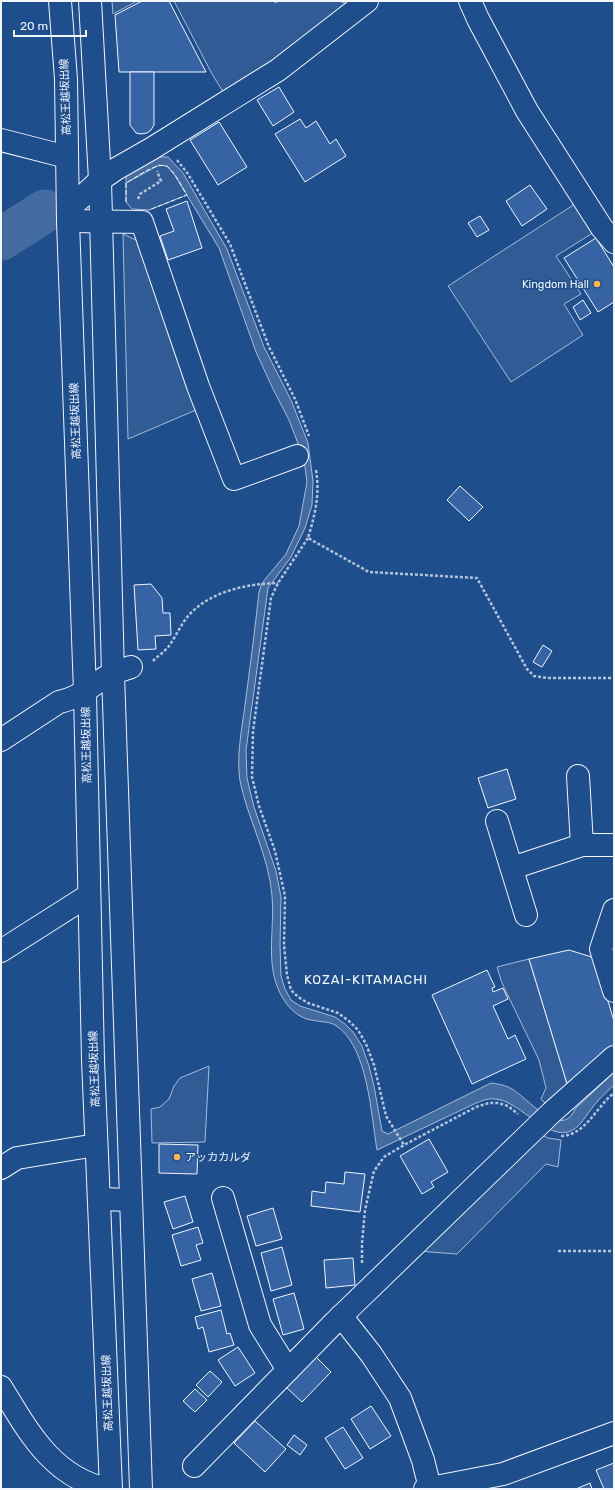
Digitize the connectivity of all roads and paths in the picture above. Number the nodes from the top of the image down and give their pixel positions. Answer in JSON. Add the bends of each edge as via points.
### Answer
{"nodes":[{"id":1,"x":60,"y":1,"type":"edge"},
{"id":2,"x":90,"y":1,"type":"edge"},
{"id":3,"x":367,"y":1,"type":"edge"},
{"id":4,"x":470,"y":1,"type":"edge"},
{"id":5,"x":1,"y":140,"type":"edge"},
{"id":6,"x":158,"y":144,"type":"junction"},
{"id":7,"x":67,"y":157,"type":"junction"},
{"id":8,"x":156,"y":168,"type":"dead end"},
{"id":9,"x":100,"y":180,"type":"junction"},
{"id":10,"x":68,"y":216,"type":"junction"},
{"id":11,"x":101,"y":222,"type":"junction"},
{"id":12,"x":132,"y":222,"type":"junction"},
{"id":13,"x":614,"y":242,"type":"edge"},
{"id":14,"x":308,"y":455,"type":"junction"},
{"id":15,"x":308,"y":538,"type":"junction"},
{"id":16,"x":278,"y":583,"type":"junction"},
{"id":17,"x":122,"y":670,"type":"junction"},
{"id":18,"x":614,"y":678,"type":"edge"},
{"id":19,"x":85,"y":692,"type":"junction"},
{"id":20,"x":1,"y":740,"type":"edge"},
{"id":21,"x":578,"y":776,"type":"dead end"},
{"id":22,"x":497,"y":821,"type":"dead end"},
{"id":23,"x":614,"y":845,"type":"edge"},
{"id":24,"x":582,"y":846,"type":"junction"},
{"id":25,"x":512,"y":868,"type":"junction"},
{"id":26,"x":89,"y":895,"type":"junction"},
{"id":27,"x":614,"y":910,"type":"edge"},
{"id":28,"x":526,"y":915,"type":"dead end"},
{"id":29,"x":1,"y":951,"type":"edge"},
{"id":30,"x":614,"y":991,"type":"edge"},
{"id":31,"x":614,"y":1057,"type":"edge"},
{"id":32,"x":543,"y":1120,"type":"junction"},
{"id":33,"x":96,"y":1145,"type":"junction"},
{"id":34,"x":404,"y":1145,"type":"junction"},
{"id":35,"x":1,"y":1168,"type":"edge"},
{"id":36,"x":223,"y":1198,"type":"dead end"},
{"id":37,"x":99,"y":1199,"type":"junction"},
{"id":38,"x":131,"y":1200,"type":"junction"},
{"id":39,"x":558,"y":1251,"type":"dead end"},
{"id":40,"x":614,"y":1251,"type":"edge"},
{"id":41,"x":363,"y":1296,"type":"junction"},
{"id":42,"x":341,"y":1316,"type":"junction"},
{"id":43,"x":288,"y":1370,"type":"junction"},
{"id":44,"x":1,"y":1387,"type":"edge"},
{"id":45,"x":614,"y":1433,"type":"edge"},
{"id":46,"x":194,"y":1466,"type":"dead end"},
{"id":47,"x":107,"y":1489,"type":"edge"},
{"id":48,"x":111,"y":1489,"type":"edge"},
{"id":49,"x":141,"y":1489,"type":"edge"},
{"id":50,"x":427,"y":1489,"type":"edge"}],
"edges":[{"from":1,"to":7,"type":"main road","name":"高松王越坂出線","via":[[66,79]]},
{"from":2,"to":9,"type":"main road"},
{"from":3,"to":6,"type":"main road","via":[[278,70]]},
{"from":4,"to":13,"type":"main road","via":[[527,111],[602,228]]},
{"from":5,"to":7,"type":"main road"},
{"from":6,"to":9,"type":"main road"},
{"from":6,"to":14,"type":"path","via":[[177,160],[188,174],[230,244],[269,347],[295,399]]},
{"from":7,"to":10,"type":"main road","name":"高松王越坂出線"},
{"from":8,"to":12,"type":"path","via":[[161,181],[140,194]]},
{"from":9,"to":10,"type":"main road"},
{"from":9,"to":11,"type":"main road"},
{"from":10,"to":11,"type":"main road"},
{"from":10,"to":19,"type":"main road","name":"高松王越坂出線"},
{"from":11,"to":12,"type":"main road"},
{"from":11,"to":17,"type":"main road"},
{"from":12,"to":14,"type":"main road","via":[[142,222],[198,386],[234,479]]},
{"from":14,"to":15,"type":"path","via":[[318,481],[316,507]]},
{"from":15,"to":16,"type":"path"},
{"from":15,"to":18,"type":"path","via":[[368,572],[477,578],[527,669],[534,676]]},
{"from":16,"to":17,"type":"path","via":[[239,588],[207,601],[189,615],[168,647],[153,660]]},
{"from":16,"to":34,"type":"path","via":[[271,598],[253,731],[252,777],[275,851],[285,896],[284,945],[287,975],[291,990],[298,997],[338,1013],[358,1030],[374,1065],[386,1116]]},
{"from":17,"to":19,"type":"main road"},
{"from":17,"to":38,"type":"main road"},
{"from":19,"to":20,"type":"main road","via":[[58,702]]},
{"from":19,"to":26,"type":"main road","name":"高松王越坂出線"},
{"from":21,"to":24,"type":"main road"},
{"from":22,"to":25,"type":"main road"},
{"from":23,"to":24,"type":"main road"},
{"from":24,"to":25,"type":"main road"},
{"from":25,"to":28,"type":"main road"},
{"from":26,"to":29,"type":"main road"},
{"from":26,"to":33,"type":"main road","name":"高松王越坂出線"},
{"from":27,"to":30,"type":"main road","via":[[601,949]]},
{"from":31,"to":32,"type":"main road"},
{"from":32,"to":34,"type":"path","via":[[508,1106],[489,1103],[476,1107]]},
{"from":32,"to":41,"type":"main road"},
{"from":33,"to":35,"type":"main road","via":[[17,1158]]},
{"from":33,"to":37,"type":"main road","name":"高松王越坂出線"},
{"from":34,"to":41,"type":"path","via":[[384,1157],[374,1171],[365,1210],[362,1243]]},
{"from":36,"to":43,"type":"main road","via":[[260,1325]]},
{"from":37,"to":38,"type":"main road"},
{"from":37,"to":48,"type":"main road","name":"高松王越坂出線"},
{"from":38,"to":49,"type":"main road"},
{"from":39,"to":40,"type":"path"},
{"from":41,"to":42,"type":"main road"},
{"from":42,"to":43,"type":"main road"},
{"from":42,"to":50,"type":"main road","via":[[371,1354],[400,1398],[423,1460]]},
{"from":43,"to":46,"type":"main road"},
{"from":44,"to":47,"type":"main road","via":[[33,1438],[49,1457],[77,1478],[92,1486]]},
{"from":45,"to":50,"type":"main road","via":[[503,1474]]}]}
